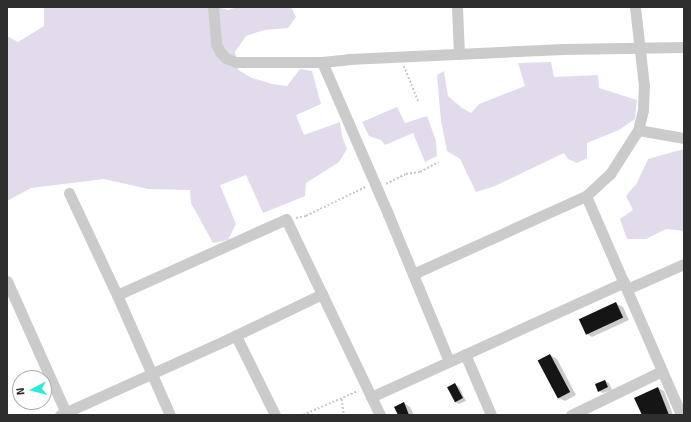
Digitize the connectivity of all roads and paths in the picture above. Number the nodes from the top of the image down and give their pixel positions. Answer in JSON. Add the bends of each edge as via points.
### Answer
{"nodes":[{"id":1,"x":213,"y":7,"type":"edge"},
{"id":2,"x":457,"y":7,"type":"edge"},
{"id":3,"x":635,"y":7,"type":"edge"},
{"id":4,"x":684,"y":47,"type":"edge"},
{"id":5,"x":639,"y":48,"type":"junction"},
{"id":6,"x":459,"y":54,"type":"junction"},
{"id":7,"x":401,"y":56,"type":"junction"},
{"id":8,"x":322,"y":62,"type":"junction"},
{"id":9,"x":419,"y":103,"type":"dead end"},
{"id":10,"x":638,"y":130,"type":"junction"},
{"id":11,"x":684,"y":138,"type":"edge"},
{"id":12,"x":439,"y":162,"type":"dead end"},
{"id":13,"x":375,"y":185,"type":"junction"},
{"id":14,"x":69,"y":193,"type":"dead end"},
{"id":15,"x":586,"y":196,"type":"junction"},
{"id":16,"x":286,"y":219,"type":"junction"},
{"id":17,"x":684,"y":264,"type":"edge"},
{"id":18,"x":413,"y":274,"type":"junction"},
{"id":19,"x":7,"y":281,"type":"edge"},
{"id":20,"x":626,"y":286,"type":"junction"},
{"id":21,"x":322,"y":294,"type":"junction"},
{"id":22,"x":117,"y":295,"type":"junction"},
{"id":23,"x":236,"y":336,"type":"junction"},
{"id":24,"x":465,"y":354,"type":"junction"},
{"id":25,"x":449,"y":362,"type":"junction"},
{"id":26,"x":662,"y":371,"type":"junction"},
{"id":27,"x":152,"y":374,"type":"junction"},
{"id":28,"x":369,"y":392,"type":"junction"},
{"id":29,"x":342,"y":399,"type":"junction"},
{"id":30,"x":64,"y":414,"type":"edge"},
{"id":31,"x":575,"y":414,"type":"edge"},
{"id":32,"x":170,"y":415,"type":"edge"},
{"id":33,"x":274,"y":415,"type":"edge"},
{"id":34,"x":303,"y":415,"type":"edge"},
{"id":35,"x":344,"y":415,"type":"edge"},
{"id":36,"x":380,"y":415,"type":"edge"},
{"id":37,"x":492,"y":415,"type":"edge"},
{"id":38,"x":681,"y":415,"type":"edge"}],
"edges":[{"from":1,"to":8,"type":"street","via":[[216,44],[226,58],[236,62]]},
{"from":2,"to":6,"type":"street"},
{"from":3,"to":5,"type":"street"},
{"from":4,"to":5,"type":"street"},
{"from":5,"to":6,"type":"street"},
{"from":5,"to":10,"type":"street","via":[[644,99]]},
{"from":6,"to":7,"type":"street"},
{"from":7,"to":8,"type":"street"},
{"from":7,"to":9,"type":"path"},
{"from":8,"to":13,"type":"street"},
{"from":10,"to":11,"type":"street"},
{"from":10,"to":15,"type":"street","via":[[610,174]]},
{"from":12,"to":13,"type":"path","via":[[420,172]]},
{"from":13,"to":16,"type":"path","via":[[306,216]]},
{"from":13,"to":18,"type":"street"},
{"from":14,"to":22,"type":"street"},
{"from":15,"to":18,"type":"street"},
{"from":15,"to":20,"type":"street"},
{"from":16,"to":21,"type":"street"},
{"from":16,"to":22,"type":"street"},
{"from":17,"to":20,"type":"street"},
{"from":18,"to":25,"type":"street"},
{"from":19,"to":30,"type":"street"},
{"from":20,"to":24,"type":"street"},
{"from":20,"to":26,"type":"street"},
{"from":21,"to":23,"type":"street"},
{"from":21,"to":28,"type":"street"},
{"from":22,"to":27,"type":"street"},
{"from":23,"to":27,"type":"street"},
{"from":23,"to":33,"type":"street"},
{"from":24,"to":25,"type":"street"},
{"from":24,"to":37,"type":"street"},
{"from":25,"to":28,"type":"street"},
{"from":26,"to":31,"type":"street"},
{"from":26,"to":38,"type":"street"},
{"from":27,"to":30,"type":"street"},
{"from":27,"to":32,"type":"street"},
{"from":28,"to":29,"type":"path"},
{"from":28,"to":36,"type":"street"},
{"from":29,"to":34,"type":"path"},
{"from":29,"to":35,"type":"path"}]}
